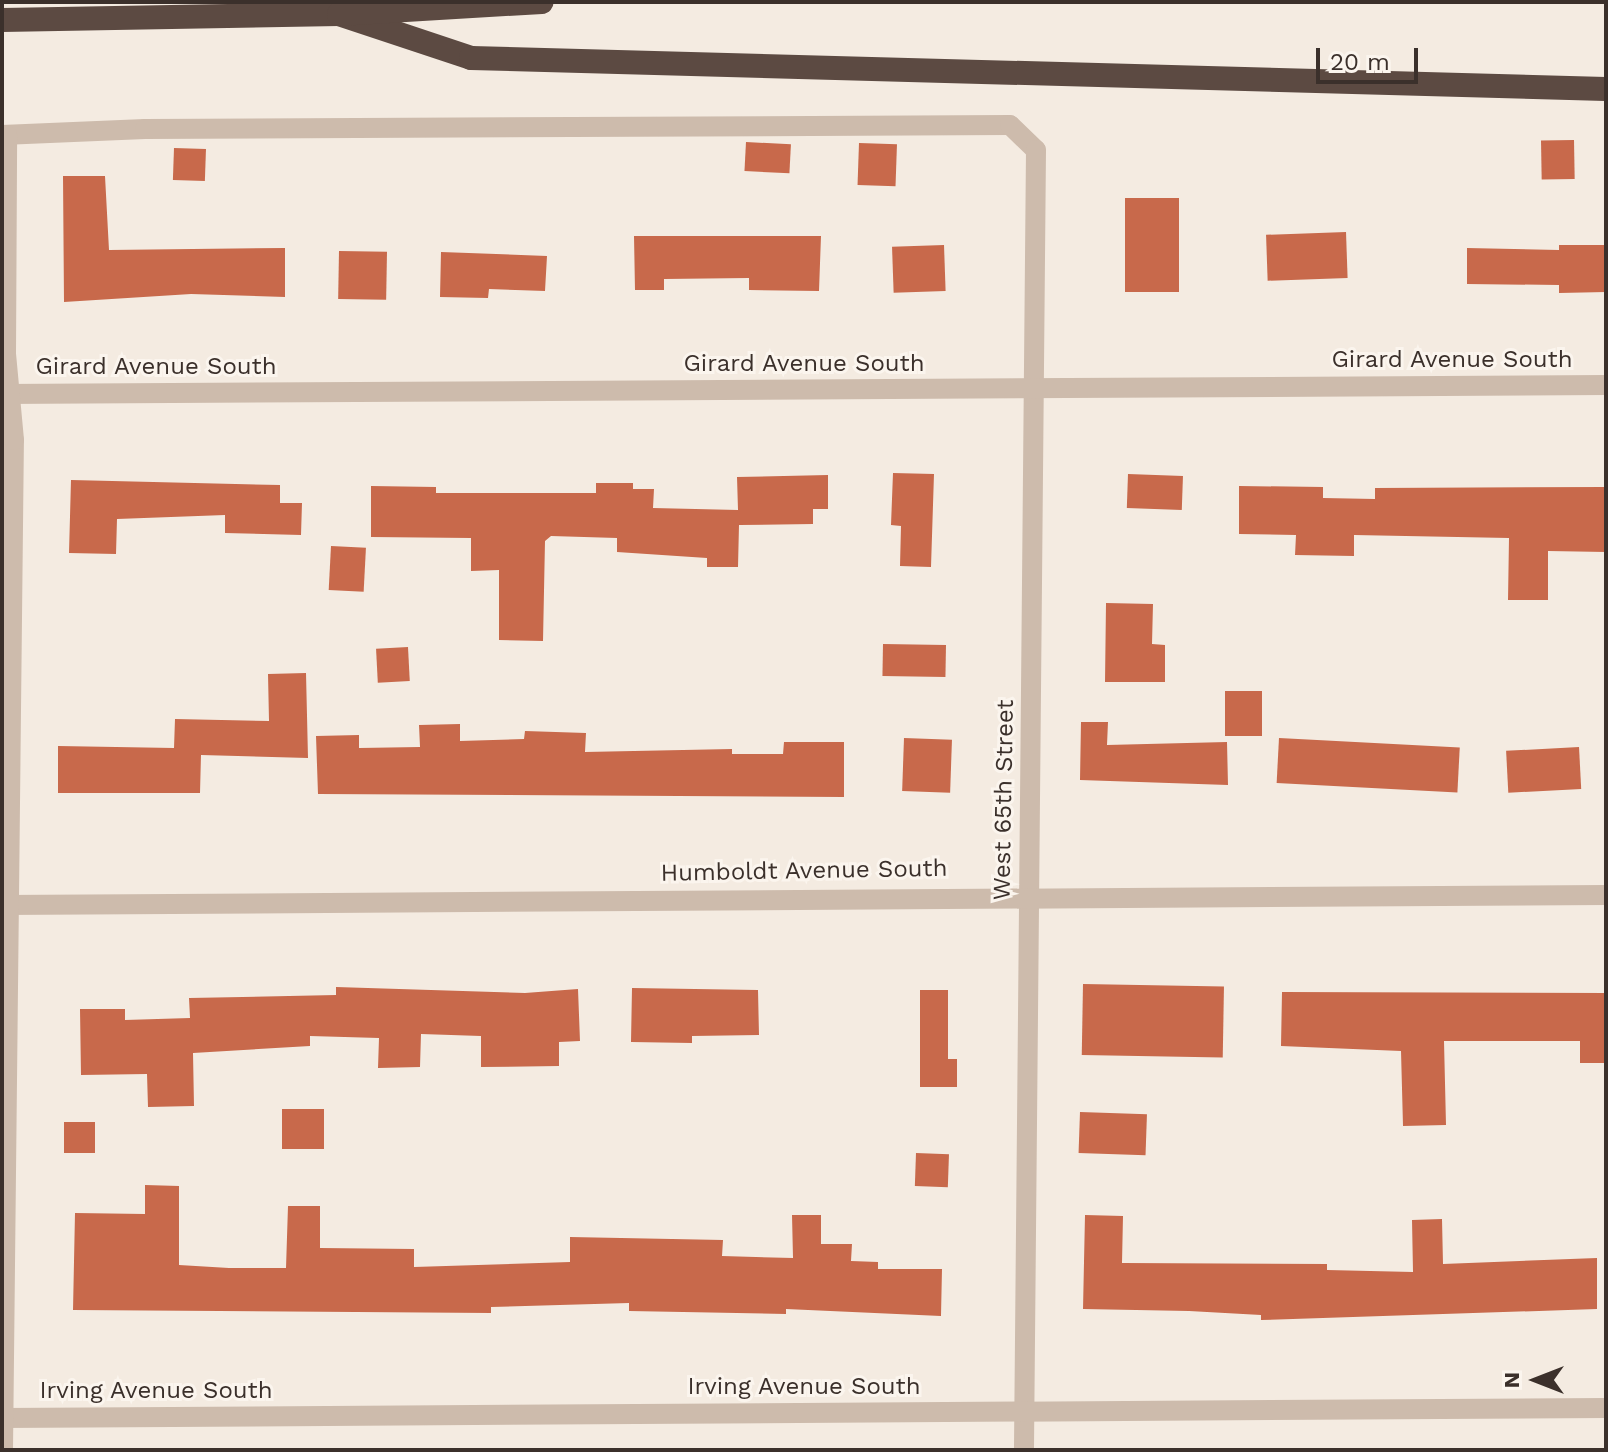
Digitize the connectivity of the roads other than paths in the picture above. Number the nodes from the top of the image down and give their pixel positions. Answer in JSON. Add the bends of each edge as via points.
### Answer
{"nodes":[{"id":1,"x":542,"y":2,"type":"edge"},
{"id":2,"x":339,"y":14,"type":"junction"},
{"id":3,"x":2,"y":20,"type":"edge"},
{"id":4,"x":43,"y":22,"type":"junction"},
{"id":5,"x":2,"y":35,"type":"edge"},
{"id":6,"x":1606,"y":89,"type":"edge"},
{"id":7,"x":4,"y":135,"type":"edge"},
{"id":8,"x":1606,"y":385,"type":"edge"},
{"id":9,"x":1033,"y":389,"type":"junction"},
{"id":10,"x":6,"y":394,"type":"edge"},
{"id":11,"x":7,"y":657,"type":"edge"},
{"id":12,"x":1029,"y":895,"type":"junction"},
{"id":13,"x":1606,"y":895,"type":"edge"},
{"id":14,"x":6,"y":905,"type":"edge"},
{"id":15,"x":1606,"y":1408,"type":"edge"},
{"id":16,"x":1024,"y":1412,"type":"junction"},
{"id":17,"x":3,"y":1418,"type":"edge"},
{"id":18,"x":3,"y":1450,"type":"edge"},
{"id":19,"x":1024,"y":1450,"type":"edge"}],
"edges":[{"from":1,"to":2,"type":"highway"},
{"from":2,"to":4,"type":"highway"},
{"from":2,"to":6,"type":"highway","via":[[471,58]]},
{"from":3,"to":4,"type":"highway"},
{"from":4,"to":5,"type":"highway"},
{"from":7,"to":9,"type":"street","name":"West 65th Street","via":[[145,129],[1010,125],[1036,150]]},
{"from":7,"to":10,"type":"street"},
{"from":8,"to":9,"type":"street","name":"Girard Avenue South"},
{"from":9,"to":10,"type":"street","name":"Girard Avenue South"},
{"from":9,"to":12,"type":"street","name":"West 65th Street"},
{"from":10,"to":11,"type":"street","via":[[14,440]]},
{"from":11,"to":14,"type":"street"},
{"from":12,"to":13,"type":"street","name":"Humboldt Avenue South"},
{"from":12,"to":14,"type":"street","name":"Humboldt Avenue South"},
{"from":12,"to":16,"type":"street","name":"West 65th Street"},
{"from":14,"to":17,"type":"street"},
{"from":15,"to":16,"type":"street","name":"Irving Avenue South"},
{"from":16,"to":17,"type":"street","name":"Irving Avenue South"},
{"from":16,"to":19,"type":"street","name":"West 65th Street"},
{"from":17,"to":18,"type":"street"}]}
